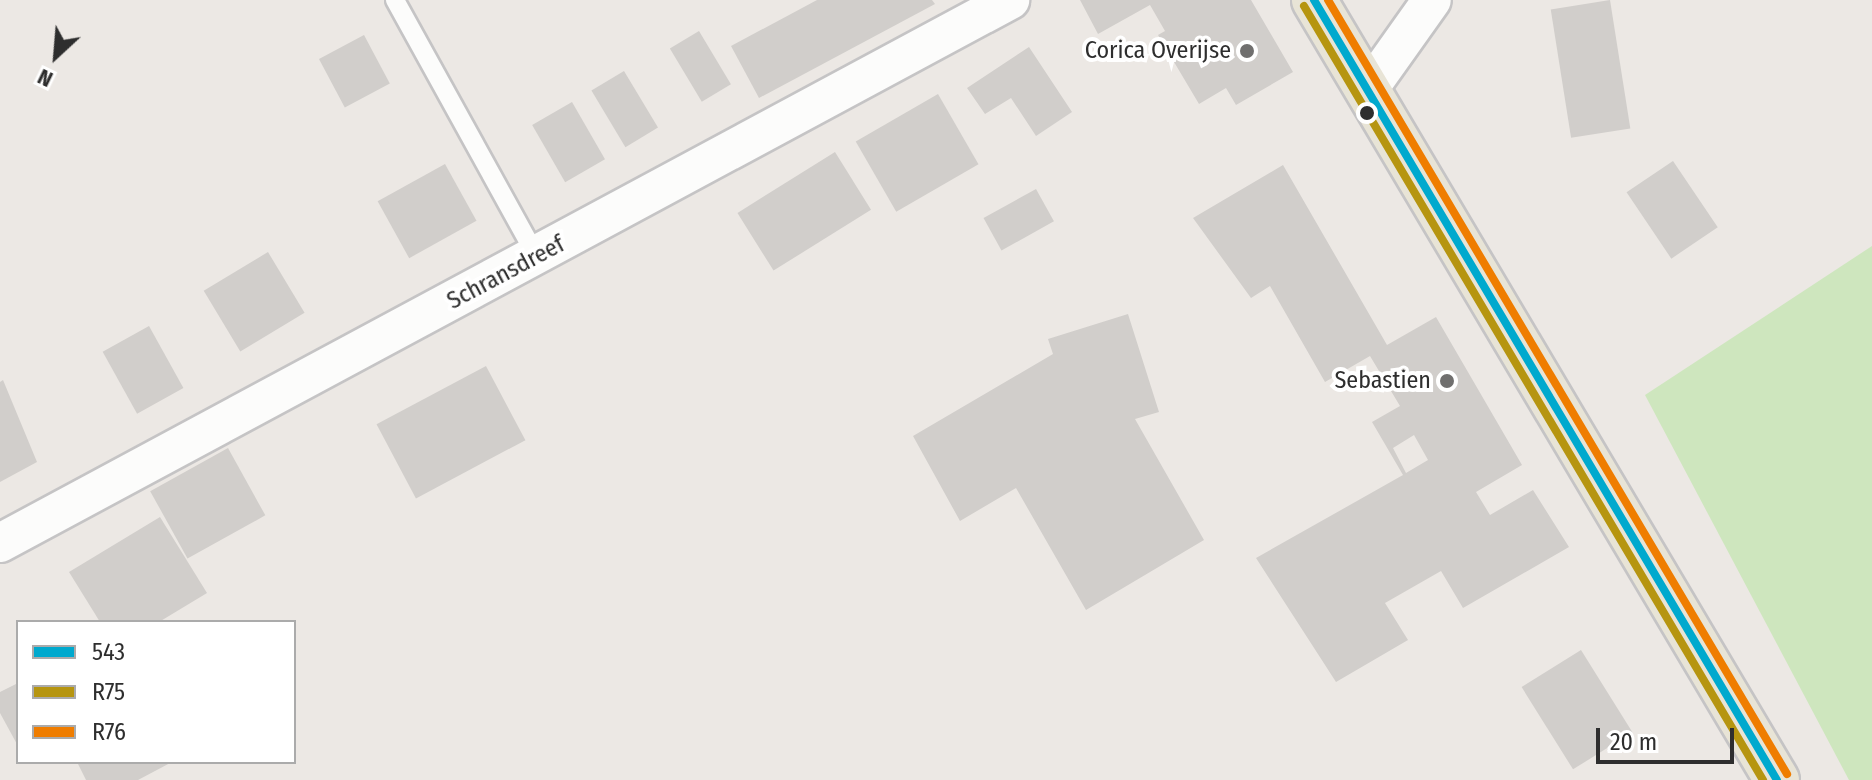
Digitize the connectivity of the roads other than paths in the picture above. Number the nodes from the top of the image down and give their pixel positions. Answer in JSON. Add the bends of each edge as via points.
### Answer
{"nodes":[{"id":1,"x":395,"y":0,"type":"edge"},
{"id":2,"x":1010,"y":0,"type":"edge"},
{"id":3,"x":1314,"y":0,"type":"edge"},
{"id":4,"x":1432,"y":0,"type":"edge"},
{"id":5,"x":1368,"y":90,"type":"junction"},
{"id":6,"x":537,"y":257,"type":"junction"},
{"id":7,"x":0,"y":543,"type":"edge"},
{"id":8,"x":1777,"y":780,"type":"edge"}],
"edges":[{"from":1,"to":6,"type":"lane"},
{"from":2,"to":6,"type":"street","name":"Schransdreef"},
{"from":3,"to":5,"type":"main road"},
{"from":4,"to":5,"type":"street"},
{"from":5,"to":8,"type":"main road"},
{"from":6,"to":7,"type":"street","name":"Schransdreef"}]}
